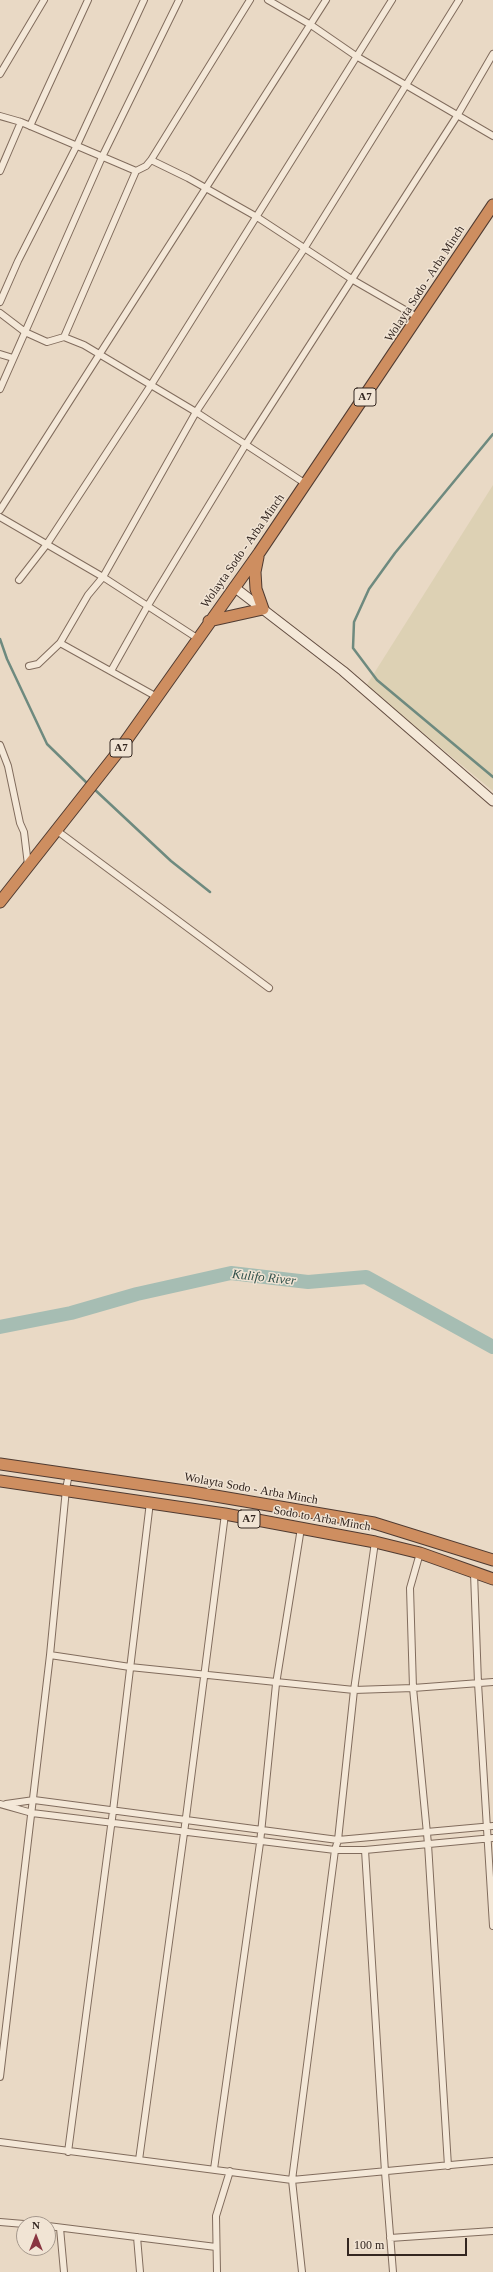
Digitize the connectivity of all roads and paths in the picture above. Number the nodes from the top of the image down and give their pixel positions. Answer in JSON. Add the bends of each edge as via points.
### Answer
{"nodes":[{"id":1,"x":44,"y":0,"type":"edge"},
{"id":2,"x":88,"y":0,"type":"edge"},
{"id":3,"x":144,"y":0,"type":"edge"},
{"id":4,"x":179,"y":0,"type":"edge"},
{"id":5,"x":250,"y":0,"type":"edge"},
{"id":6,"x":268,"y":0,"type":"edge"},
{"id":7,"x":326,"y":0,"type":"edge"},
{"id":8,"x":392,"y":0,"type":"edge"},
{"id":9,"x":458,"y":0,"type":"edge"},
{"id":10,"x":311,"y":25,"type":"junction"},
{"id":11,"x":493,"y":54,"type":"edge"},
{"id":12,"x":356,"y":56,"type":"junction"},
{"id":13,"x":0,"y":74,"type":"edge"},
{"id":14,"x":405,"y":84,"type":"junction"},
{"id":15,"x":0,"y":116,"type":"edge"},
{"id":16,"x":457,"y":116,"type":"junction"},
{"id":17,"x":21,"y":122,"type":"junction"},
{"id":18,"x":30,"y":126,"type":"junction"},
{"id":19,"x":493,"y":136,"type":"edge"},
{"id":20,"x":77,"y":145,"type":"junction"},
{"id":21,"x":103,"y":155,"type":"junction"},
{"id":22,"x":151,"y":160,"type":"junction"},
{"id":23,"x":0,"y":171,"type":"edge"},
{"id":24,"x":136,"y":171,"type":"junction"},
{"id":25,"x":207,"y":189,"type":"junction"},
{"id":26,"x":493,"y":205,"type":"edge"},
{"id":27,"x":257,"y":217,"type":"junction"},
{"id":28,"x":304,"y":249,"type":"junction"},
{"id":29,"x":353,"y":280,"type":"junction"},
{"id":30,"x":0,"y":302,"type":"edge"},
{"id":31,"x":0,"y":313,"type":"edge"},
{"id":32,"x":419,"y":318,"type":"junction"},
{"id":33,"x":25,"y":332,"type":"junction"},
{"id":34,"x":64,"y":338,"type":"junction"},
{"id":35,"x":0,"y":354,"type":"edge"},
{"id":36,"x":100,"y":355,"type":"junction"},
{"id":37,"x":12,"y":358,"type":"junction"},
{"id":38,"x":151,"y":385,"type":"junction"},
{"id":39,"x":0,"y":389,"type":"edge"},
{"id":40,"x":196,"y":412,"type":"junction"},
{"id":41,"x":246,"y":444,"type":"junction"},
{"id":42,"x":306,"y":484,"type":"junction"},
{"id":43,"x":0,"y":510,"type":"edge"},
{"id":44,"x":0,"y":517,"type":"edge"},
{"id":45,"x":47,"y":544,"type":"junction"},
{"id":46,"x":259,"y":553,"type":"junction"},
{"id":47,"x":103,"y":577,"type":"junction"},
{"id":48,"x":19,"y":580,"type":"dead end"},
{"id":49,"x":234,"y":587,"type":"junction"},
{"id":50,"x":147,"y":607,"type":"junction"},
{"id":51,"x":263,"y":609,"type":"junction"},
{"id":52,"x":209,"y":621,"type":"junction"},
{"id":53,"x":197,"y":638,"type":"junction"},
{"id":54,"x":60,"y":643,"type":"junction"},
{"id":55,"x":30,"y":666,"type":"dead end"},
{"id":56,"x":111,"y":671,"type":"junction"},
{"id":57,"x":156,"y":697,"type":"junction"},
{"id":58,"x":0,"y":745,"type":"edge"},
{"id":59,"x":493,"y":801,"type":"edge"},
{"id":60,"x":56,"y":830,"type":"junction"},
{"id":61,"x":28,"y":865,"type":"junction"},
{"id":62,"x":0,"y":902,"type":"edge"},
{"id":63,"x":269,"y":988,"type":"dead end"},
{"id":64,"x":0,"y":1464,"type":"edge"},
{"id":65,"x":69,"y":1474,"type":"junction"},
{"id":66,"x":0,"y":1481,"type":"edge"},
{"id":67,"x":66,"y":1489,"type":"junction"},
{"id":68,"x":150,"y":1502,"type":"junction"},
{"id":69,"x":225,"y":1514,"type":"junction"},
{"id":70,"x":301,"y":1528,"type":"junction"},
{"id":71,"x":435,"y":1541,"type":"junction"},
{"id":72,"x":375,"y":1542,"type":"junction"},
{"id":73,"x":424,"y":1555,"type":"junction"},
{"id":74,"x":493,"y":1560,"type":"edge"},
{"id":75,"x":474,"y":1573,"type":"junction"},
{"id":76,"x":493,"y":1579,"type":"edge"},
{"id":77,"x":50,"y":1655,"type":"junction"},
{"id":78,"x":130,"y":1667,"type":"junction"},
{"id":79,"x":204,"y":1675,"type":"junction"},
{"id":80,"x":493,"y":1682,"type":"edge"},
{"id":81,"x":478,"y":1683,"type":"junction"},
{"id":82,"x":276,"y":1684,"type":"junction"},
{"id":83,"x":414,"y":1688,"type":"junction"},
{"id":84,"x":354,"y":1690,"type":"junction"},
{"id":85,"x":34,"y":1800,"type":"junction"},
{"id":86,"x":2,"y":1805,"type":"edge"},
{"id":87,"x":113,"y":1811,"type":"junction"},
{"id":88,"x":32,"y":1813,"type":"junction"},
{"id":89,"x":186,"y":1820,"type":"junction"},
{"id":90,"x":111,"y":1822,"type":"junction"},
{"id":91,"x":490,"y":1827,"type":"edge"},
{"id":92,"x":261,"y":1831,"type":"junction"},
{"id":93,"x":184,"y":1833,"type":"junction"},
{"id":94,"x":427,"y":1833,"type":"junction"},
{"id":95,"x":490,"y":1839,"type":"edge"},
{"id":96,"x":338,"y":1840,"type":"junction"},
{"id":97,"x":260,"y":1843,"type":"junction"},
{"id":98,"x":428,"y":1844,"type":"junction"},
{"id":99,"x":335,"y":1850,"type":"junction"},
{"id":100,"x":365,"y":1850,"type":"junction"},
{"id":101,"x":493,"y":1926,"type":"edge"},
{"id":102,"x":0,"y":2077,"type":"edge"},
{"id":103,"x":0,"y":2142,"type":"edge"},
{"id":104,"x":68,"y":2152,"type":"junction"},
{"id":105,"x":139,"y":2160,"type":"junction"},
{"id":106,"x":493,"y":2161,"type":"edge"},
{"id":107,"x":448,"y":2166,"type":"junction"},
{"id":108,"x":214,"y":2169,"type":"junction"},
{"id":109,"x":230,"y":2171,"type":"junction"},
{"id":110,"x":385,"y":2172,"type":"junction"},
{"id":111,"x":292,"y":2180,"type":"junction"},
{"id":112,"x":0,"y":2222,"type":"edge"},
{"id":113,"x":16,"y":2223,"type":"edge"},
{"id":114,"x":56,"y":2227,"type":"edge"},
{"id":115,"x":60,"y":2228,"type":"junction"},
{"id":116,"x":493,"y":2231,"type":"edge"},
{"id":117,"x":136,"y":2237,"type":"junction"},
{"id":118,"x":390,"y":2238,"type":"junction"},
{"id":119,"x":216,"y":2247,"type":"junction"},
{"id":120,"x":64,"y":2272,"type":"edge"},
{"id":121,"x":140,"y":2272,"type":"edge"},
{"id":122,"x":217,"y":2272,"type":"edge"},
{"id":123,"x":302,"y":2272,"type":"edge"},
{"id":124,"x":393,"y":2272,"type":"edge"}],
"edges":[{"from":1,"to":13,"type":"street"},
{"from":2,"to":18,"type":"street"},
{"from":3,"to":20,"type":"street"},
{"from":4,"to":21,"type":"street"},
{"from":5,"to":22,"type":"street"},
{"from":6,"to":10,"type":"street"},
{"from":7,"to":10,"type":"street"},
{"from":8,"to":12,"type":"street"},
{"from":9,"to":14,"type":"street"},
{"from":10,"to":12,"type":"street"},
{"from":10,"to":25,"type":"street"},
{"from":11,"to":16,"type":"street"},
{"from":12,"to":14,"type":"street"},
{"from":12,"to":27,"type":"street"},
{"from":14,"to":16,"type":"street"},
{"from":14,"to":28,"type":"street"},
{"from":15,"to":17,"type":"street"},
{"from":16,"to":19,"type":"street"},
{"from":16,"to":29,"type":"street"},
{"from":17,"to":18,"type":"street"},
{"from":17,"to":23,"type":"street"},
{"from":18,"to":20,"type":"street"},
{"from":20,"to":21,"type":"street"},
{"from":20,"to":30,"type":"street"},
{"from":21,"to":24,"type":"street"},
{"from":21,"to":33,"type":"street"},
{"from":22,"to":24,"type":"street"},
{"from":22,"to":25,"type":"street"},
{"from":24,"to":34,"type":"street"},
{"from":25,"to":27,"type":"street"},
{"from":25,"to":36,"type":"street"},
{"from":26,"to":32,"type":"highway","name":"Wolayta Sodo - Arba Minch","number":"A7"},
{"from":27,"to":28,"type":"street"},
{"from":27,"to":38,"type":"street"},
{"from":28,"to":29,"type":"street"},
{"from":28,"to":40,"type":"street"},
{"from":29,"to":32,"type":"street"},
{"from":29,"to":41,"type":"street"},
{"from":31,"to":33,"type":"street"},
{"from":32,"to":42,"type":"highway","name":"Wolayta Sodo - Arba Minch","number":"A7"},
{"from":33,"to":34,"type":"street","via":[[47,342]]},
{"from":33,"to":37,"type":"street"},
{"from":34,"to":36,"type":"street","via":[[84,345]]},
{"from":35,"to":37,"type":"street"},
{"from":36,"to":38,"type":"street"},
{"from":36,"to":43,"type":"street"},
{"from":37,"to":39,"type":"street"},
{"from":38,"to":40,"type":"street"},
{"from":38,"to":45,"type":"street"},
{"from":40,"to":41,"type":"street"},
{"from":40,"to":47,"type":"street"},
{"from":41,"to":42,"type":"street"},
{"from":41,"to":50,"type":"street"},
{"from":42,"to":46,"type":"highway","name":"Wolayta Sodo - Arba Minch","number":"A7"},
{"from":44,"to":45,"type":"street"},
{"from":45,"to":47,"type":"street"},
{"from":45,"to":48,"type":"street"},
{"from":46,"to":49,"type":"highway","name":"Wolayta Sodo - Arba Minch","number":"A7"},
{"from":46,"to":51,"type":"highway","via":[[255,572],[256,589]]},
{"from":47,"to":50,"type":"street"},
{"from":47,"to":54,"type":"street","via":[[88,595]]},
{"from":49,"to":51,"type":"street"},
{"from":49,"to":52,"type":"highway","name":"Wolayta Sodo - Arba Minch","number":"A7"},
{"from":50,"to":53,"type":"street"},
{"from":50,"to":56,"type":"street"},
{"from":51,"to":52,"type":"highway"},
{"from":51,"to":59,"type":"street","via":[[342,671]]},
{"from":52,"to":53,"type":"highway","name":"Wolayta Sodo - Arba Minch","number":"A7"},
{"from":53,"to":57,"type":"highway","name":"Wolayta Sodo - Arba Minch","number":"A7"},
{"from":54,"to":55,"type":"street","via":[[38,664]]},
{"from":54,"to":56,"type":"street"},
{"from":56,"to":57,"type":"street"},
{"from":57,"to":60,"type":"highway","name":"Wolayta Sodo - Arba Minch","number":"A7","via":[[118,752]]},
{"from":58,"to":61,"type":"street","via":[[8,766],[24,832]]},
{"from":60,"to":61,"type":"highway","name":"Wolayta Sodo - Arba Minch","number":"A7"},
{"from":60,"to":63,"type":"street"},
{"from":61,"to":62,"type":"highway","name":"Wolayta Sodo - Arba Minch","number":"A7"},
{"from":64,"to":65,"type":"highway","name":"Wolayta Sodo - Arba Minch","number":"A7"},
{"from":65,"to":67,"type":"street"},
{"from":65,"to":71,"type":"highway","name":"Wolayta Sodo - Arba Minch","number":"A7","via":[[374,1523]]},
{"from":66,"to":67,"type":"highway","name":"Sodo to Arba Minch","number":"A7"},
{"from":67,"to":68,"type":"highway","name":"Sodo to Arba Minch","number":"A7"},
{"from":67,"to":77,"type":"street"},
{"from":68,"to":69,"type":"highway","name":"Sodo to Arba Minch","number":"A7"},
{"from":68,"to":78,"type":"street"},
{"from":69,"to":70,"type":"highway","name":"Sodo to Arba Minch","number":"A7"},
{"from":69,"to":79,"type":"street"},
{"from":70,"to":72,"type":"highway","name":"Sodo to Arba Minch","number":"A7"},
{"from":70,"to":82,"type":"street"},
{"from":71,"to":73,"type":"highway"},
{"from":71,"to":74,"type":"highway","name":"Wolayta Sodo - Arba Minch","number":"A7"},
{"from":72,"to":73,"type":"highway","name":"Sodo to Arba Minch","number":"A7"},
{"from":72,"to":84,"type":"street"},
{"from":73,"to":75,"type":"highway","name":"Sodo to Arba Minch","number":"A7"},
{"from":73,"to":83,"type":"street","via":[[410,1588]]},
{"from":75,"to":76,"type":"highway","name":"Sodo to Arba Minch","number":"A7"},
{"from":75,"to":81,"type":"street"},
{"from":77,"to":78,"type":"street"},
{"from":77,"to":85,"type":"street"},
{"from":78,"to":79,"type":"street"},
{"from":78,"to":87,"type":"street"},
{"from":79,"to":82,"type":"street"},
{"from":79,"to":89,"type":"street"},
{"from":80,"to":81,"type":"street"},
{"from":81,"to":83,"type":"street"},
{"from":81,"to":91,"type":"street"},
{"from":82,"to":84,"type":"street"},
{"from":82,"to":92,"type":"street"},
{"from":83,"to":84,"type":"street"},
{"from":83,"to":94,"type":"street"},
{"from":84,"to":96,"type":"street"},
{"from":85,"to":86,"type":"street"},
{"from":85,"to":87,"type":"street"},
{"from":85,"to":88,"type":"street"},
{"from":86,"to":88,"type":"street"},
{"from":87,"to":89,"type":"street"},
{"from":87,"to":90,"type":"street"},
{"from":88,"to":90,"type":"street"},
{"from":88,"to":102,"type":"street"},
{"from":89,"to":92,"type":"street"},
{"from":89,"to":93,"type":"street"},
{"from":90,"to":93,"type":"street"},
{"from":90,"to":104,"type":"street"},
{"from":91,"to":94,"type":"street"},
{"from":91,"to":95,"type":"street"},
{"from":92,"to":96,"type":"street"},
{"from":92,"to":97,"type":"street"},
{"from":93,"to":97,"type":"street"},
{"from":93,"to":105,"type":"street"},
{"from":94,"to":96,"type":"street"},
{"from":94,"to":98,"type":"street"},
{"from":95,"to":98,"type":"street"},
{"from":95,"to":101,"type":"street"},
{"from":96,"to":99,"type":"street"},
{"from":97,"to":99,"type":"street"},
{"from":97,"to":108,"type":"street"},
{"from":98,"to":100,"type":"street"},
{"from":98,"to":107,"type":"street"},
{"from":99,"to":100,"type":"street"},
{"from":99,"to":111,"type":"street"},
{"from":100,"to":110,"type":"street"},
{"from":103,"to":104,"type":"street"},
{"from":104,"to":105,"type":"street"},
{"from":105,"to":108,"type":"street"},
{"from":106,"to":107,"type":"street"},
{"from":107,"to":110,"type":"street"},
{"from":108,"to":109,"type":"street"},
{"from":109,"to":111,"type":"street"},
{"from":109,"to":119,"type":"street","via":[[216,2216]]},
{"from":110,"to":111,"type":"street"},
{"from":110,"to":118,"type":"street"},
{"from":111,"to":123,"type":"street"},
{"from":112,"to":113,"type":"street"},
{"from":114,"to":115,"type":"street"},
{"from":115,"to":117,"type":"street"},
{"from":115,"to":120,"type":"street"},
{"from":116,"to":118,"type":"street"},
{"from":117,"to":119,"type":"street"},
{"from":117,"to":121,"type":"street"},
{"from":118,"to":124,"type":"street"},
{"from":119,"to":122,"type":"street"}]}
